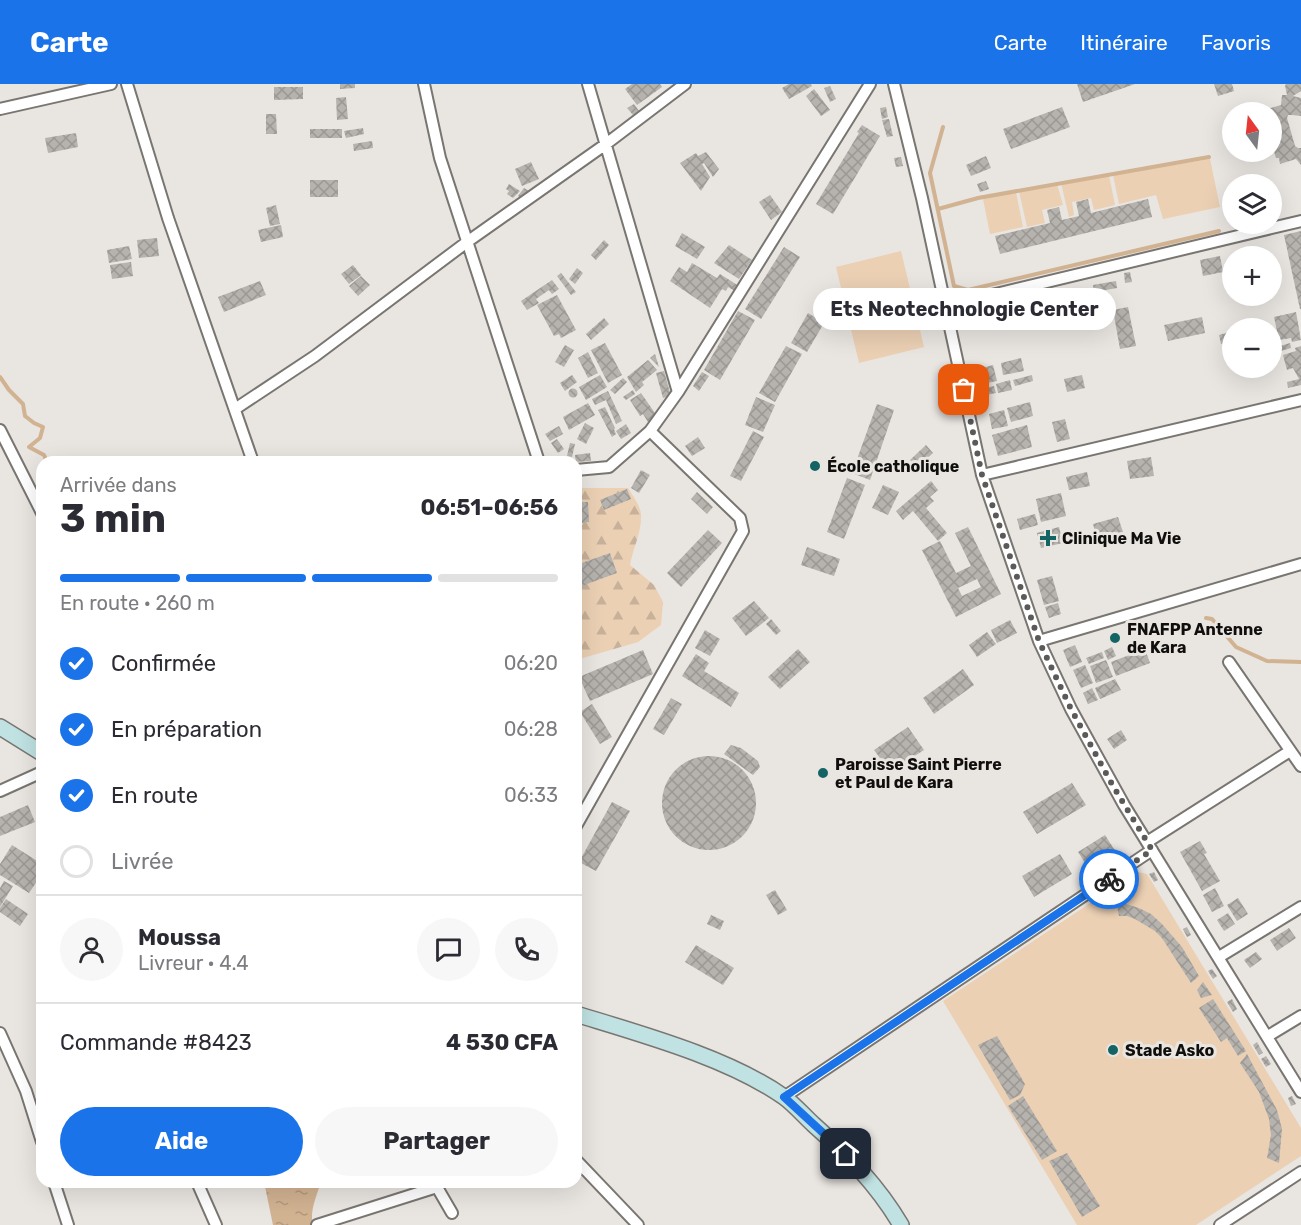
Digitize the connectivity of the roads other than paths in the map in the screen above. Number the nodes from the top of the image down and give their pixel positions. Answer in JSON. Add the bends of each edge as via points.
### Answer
{"nodes":[{"id":1,"x":111,"y":84,"type":"edge"},
{"id":2,"x":127,"y":84,"type":"edge"},
{"id":3,"x":424,"y":84,"type":"edge"},
{"id":4,"x":588,"y":84,"type":"edge"},
{"id":5,"x":686,"y":84,"type":"edge"},
{"id":6,"x":870,"y":84,"type":"edge"},
{"id":7,"x":894,"y":84,"type":"edge"},
{"id":8,"x":0,"y":109,"type":"edge"},
{"id":9,"x":606,"y":144,"type":"junction"},
{"id":10,"x":1301,"y":221,"type":"edge"},
{"id":11,"x":467,"y":242,"type":"junction"},
{"id":12,"x":946,"y":306,"type":"junction"},
{"id":13,"x":678,"y":392,"type":"junction"},
{"id":14,"x":1301,"y":400,"type":"edge"},
{"id":15,"x":235,"y":409,"type":"junction"},
{"id":16,"x":0,"y":430,"type":"edge"},
{"id":17,"x":650,"y":431,"type":"junction"},
{"id":18,"x":251,"y":456,"type":"edge"},
{"id":19,"x":537,"y":456,"type":"edge"},
{"id":20,"x":582,"y":469,"type":"edge"},
{"id":21,"x":982,"y":475,"type":"junction"},
{"id":22,"x":36,"y":501,"type":"edge"},
{"id":23,"x":1301,"y":564,"type":"edge"},
{"id":24,"x":1039,"y":641,"type":"junction"},
{"id":25,"x":1229,"y":662,"type":"dead end"},
{"id":26,"x":0,"y":727,"type":"edge"},
{"id":27,"x":36,"y":749,"type":"edge"},
{"id":28,"x":1290,"y":751,"type":"junction"},
{"id":29,"x":1301,"y":766,"type":"edge"},
{"id":30,"x":36,"y":775,"type":"edge"},
{"id":31,"x":0,"y":791,"type":"edge"},
{"id":32,"x":582,"y":815,"type":"edge"},
{"id":33,"x":1150,"y":846,"type":"junction"},
{"id":34,"x":1301,"y":907,"type":"edge"},
{"id":35,"x":1219,"y":957,"type":"junction"},
{"id":36,"x":582,"y":1016,"type":"edge"},
{"id":37,"x":1301,"y":1016,"type":"edge"},
{"id":38,"x":0,"y":1033,"type":"edge"},
{"id":39,"x":1268,"y":1036,"type":"junction"},
{"id":40,"x":1301,"y":1092,"type":"edge"},
{"id":41,"x":784,"y":1097,"type":"junction"},
{"id":42,"x":36,"y":1123,"type":"edge"},
{"id":43,"x":582,"y":1166,"type":"edge"},
{"id":44,"x":1301,"y":1172,"type":"edge"},
{"id":45,"x":56,"y":1188,"type":"edge"},
{"id":46,"x":200,"y":1188,"type":"edge"},
{"id":47,"x":424,"y":1188,"type":"edge"},
{"id":48,"x":438,"y":1188,"type":"edge"},
{"id":49,"x":452,"y":1213,"type":"dead end"},
{"id":50,"x":1232,"y":1221,"type":"edge"},
{"id":51,"x":68,"y":1225,"type":"edge"},
{"id":52,"x":216,"y":1225,"type":"edge"},
{"id":53,"x":318,"y":1225,"type":"edge"},
{"id":54,"x":638,"y":1225,"type":"edge"},
{"id":55,"x":901,"y":1225,"type":"edge"},
{"id":56,"x":1220,"y":1225,"type":"edge"}],
"edges":[{"from":1,"to":8,"type":"street"},
{"from":2,"to":15,"type":"street","via":[[168,218]]},
{"from":3,"to":11,"type":"street","via":[[440,158]]},
{"from":4,"to":9,"type":"street"},
{"from":5,"to":9,"type":"street"},
{"from":6,"to":13,"type":"street"},
{"from":7,"to":12,"type":"street"},
{"from":9,"to":11,"type":"street"},
{"from":9,"to":13,"type":"street"},
{"from":10,"to":12,"type":"street"},
{"from":11,"to":15,"type":"street","via":[[315,356]]},
{"from":11,"to":19,"type":"street"},
{"from":12,"to":21,"type":"street"},
{"from":13,"to":17,"type":"street"},
{"from":14,"to":21,"type":"street"},
{"from":15,"to":18,"type":"street"},
{"from":16,"to":22,"type":"street"},
{"from":17,"to":20,"type":"street","via":[[609,466]]},
{"from":17,"to":32,"type":"street","via":[[740,518],[743,531]]},
{"from":21,"to":24,"type":"street"},
{"from":23,"to":24,"type":"street"},
{"from":24,"to":33,"type":"street","via":[[1071,709]]},
{"from":25,"to":28,"type":"street"},
{"from":26,"to":27,"type":"main road"},
{"from":28,"to":29,"type":"street"},
{"from":28,"to":33,"type":"street"},
{"from":30,"to":31,"type":"street"},
{"from":33,"to":35,"type":"street"},
{"from":33,"to":41,"type":"street"},
{"from":34,"to":35,"type":"street"},
{"from":35,"to":39,"type":"street"},
{"from":36,"to":41,"type":"main road","via":[[716,1062]]},
{"from":37,"to":39,"type":"street"},
{"from":38,"to":42,"type":"street"},
{"from":39,"to":40,"type":"street"},
{"from":41,"to":55,"type":"main road","via":[[872,1182]]},
{"from":43,"to":54,"type":"street"},
{"from":44,"to":50,"type":"street"},
{"from":45,"to":51,"type":"street"},
{"from":46,"to":52,"type":"street"},
{"from":47,"to":53,"type":"street"},
{"from":48,"to":49,"type":"street"},
{"from":50,"to":56,"type":"street"}]}
